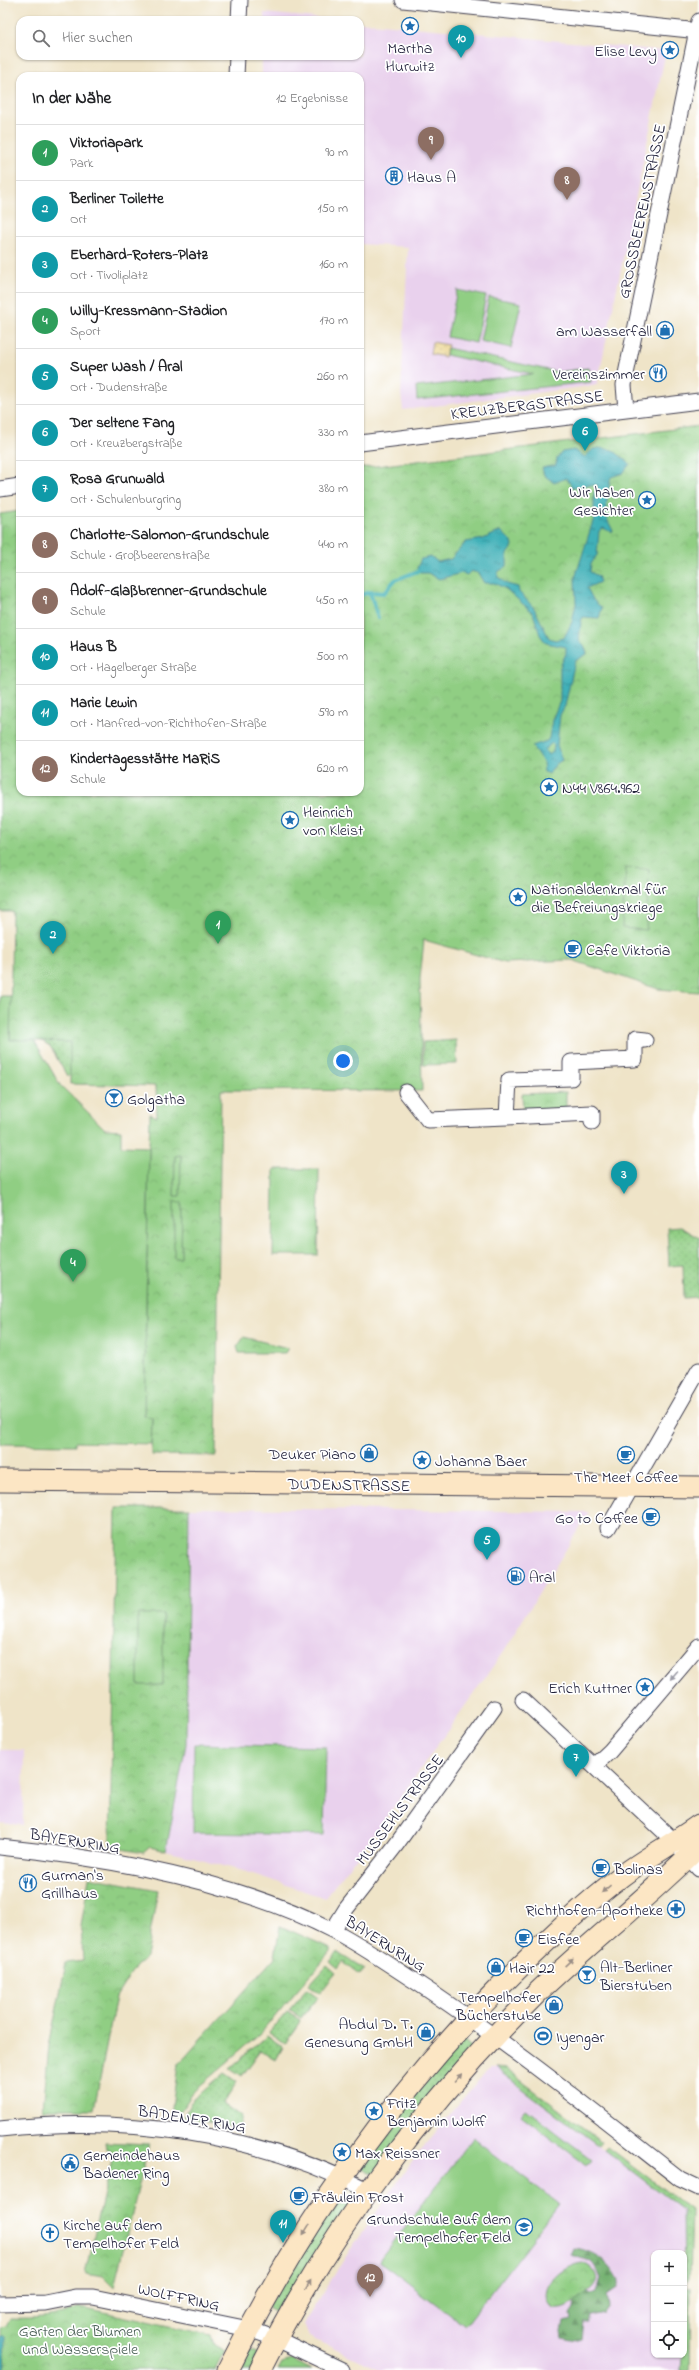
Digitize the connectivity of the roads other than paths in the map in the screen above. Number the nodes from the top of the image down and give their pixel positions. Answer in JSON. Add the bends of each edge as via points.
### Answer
{"nodes":[{"id":1,"x":240,"y":0,"type":"edge"},
{"id":2,"x":403,"y":0,"type":"edge"},
{"id":3,"x":239,"y":16,"type":"edge"},
{"id":4,"x":698,"y":27,"type":"edge"},
{"id":5,"x":237,"y":60,"type":"edge"},
{"id":6,"x":236,"y":72,"type":"edge"},
{"id":7,"x":699,"y":401,"type":"edge"},
{"id":8,"x":626,"y":410,"type":"junction"},
{"id":9,"x":364,"y":443,"type":"edge"},
{"id":10,"x":16,"y":487,"type":"edge"},
{"id":11,"x":0,"y":489,"type":"edge"},
{"id":12,"x":645,"y":1040,"type":"dead end"},
{"id":13,"x":406,"y":1092,"type":"dead end"},
{"id":14,"x":507,"y":1117,"type":"junction"},
{"id":15,"x":592,"y":1122,"type":"dead end"},
{"id":16,"x":699,"y":1370,"type":"edge"},
{"id":17,"x":0,"y":1480,"type":"edge"},
{"id":18,"x":632,"y":1486,"type":"junction"},
{"id":19,"x":699,"y":1487,"type":"edge"},
{"id":20,"x":608,"y":1528,"type":"dead end"},
{"id":21,"x":699,"y":1646,"type":"edge"},
{"id":22,"x":523,"y":1700,"type":"dead end"},
{"id":23,"x":494,"y":1708,"type":"dead end"},
{"id":24,"x":594,"y":1766,"type":"junction"},
{"id":25,"x":699,"y":1826,"type":"edge"},
{"id":26,"x":674,"y":1841,"type":"junction"},
{"id":27,"x":0,"y":1847,"type":"edge"},
{"id":28,"x":696,"y":1857,"type":"edge"},
{"id":29,"x":333,"y":1930,"type":"junction"},
{"id":30,"x":470,"y":2019,"type":"junction"},
{"id":31,"x":495,"y":2037,"type":"junction"},
{"id":32,"x":0,"y":2129,"type":"edge"},
{"id":33,"x":342,"y":2177,"type":"junction"},
{"id":34,"x":699,"y":2188,"type":"edge"},
{"id":35,"x":369,"y":2191,"type":"junction"},
{"id":36,"x":0,"y":2304,"type":"edge"},
{"id":37,"x":249,"y":2330,"type":"junction"},
{"id":38,"x":277,"y":2339,"type":"junction"},
{"id":39,"x":228,"y":2370,"type":"edge"},
{"id":40,"x":260,"y":2370,"type":"edge"},
{"id":41,"x":342,"y":2370,"type":"edge"}],
"edges":[{"from":1,"to":3,"type":"street"},
{"from":2,"to":4,"type":"street"},
{"from":4,"to":8,"type":"street","name":"GROSSBEERENSTRASSE","via":[[626,374]]},
{"from":5,"to":6,"type":"street"},
{"from":7,"to":8,"type":"street","name":"KREUZBERGSTRASSE"},
{"from":8,"to":9,"type":"street","name":"KREUZBERGSTRASSE"},
{"from":10,"to":11,"type":"street"},
{"from":12,"to":14,"type":"street","via":[[635,1039],[635,1059],[571,1062],[571,1078],[509,1080]]},
{"from":13,"to":14,"type":"street","via":[[428,1120]]},
{"from":14,"to":15,"type":"street","via":[[592,1113]]},
{"from":16,"to":18,"type":"street"},
{"from":17,"to":18,"type":"street","name":"DUDENSTRASSE"},
{"from":18,"to":19,"type":"street","name":"DUDENSTRASSE"},
{"from":18,"to":20,"type":"street"},
{"from":21,"to":24,"type":"street","one_way":true,"via":[[610,1751]]},
{"from":22,"to":24,"type":"street"},
{"from":23,"to":29,"type":"street","name":"MUSSEHLSTRASSE"},
{"from":24,"to":26,"type":"street"},
{"from":25,"to":26,"type":"street"},
{"from":26,"to":28,"type":"street"},
{"from":26,"to":30,"type":"street","one_way":true,"via":[[619,1878],[588,1904],[513,1973]]},
{"from":27,"to":29,"type":"street","name":"BAYERNRING","via":[[79,1858],[178,1877],[277,1906]]},
{"from":31,"to":28,"type":"street","one_way":true,"via":[[566,1966]]},
{"from":29,"to":30,"type":"street","name":"BAYERNRING"},
{"from":30,"to":31,"type":"street","name":"BAYERNRING"},
{"from":30,"to":33,"type":"street","via":[[409,2088]]},
{"from":31,"to":34,"type":"street","name":"BAYERNRING","via":[[680,2179]]},
{"from":35,"to":31,"type":"street","one_way":true,"via":[[443,2096]]},
{"from":32,"to":33,"type":"street","name":"BADENER RING","via":[[91,2124],[164,2129],[243,2143],[296,2159]]},
{"from":33,"to":35,"type":"street","name":"BADENER RING"},
{"from":33,"to":37,"type":"street","one_way":true,"via":[[298,2244]]},
{"from":38,"to":35,"type":"street","one_way":true,"via":[[316,2272]]},
{"from":36,"to":37,"type":"street","name":"WOLFFRING","via":[[93,2297]]},
{"from":37,"to":38,"type":"street","name":"WOLFFRING"},
{"from":37,"to":39,"type":"street"},
{"from":38,"to":40,"type":"street"},
{"from":38,"to":41,"type":"street","name":"WOLFFRING"}]}
